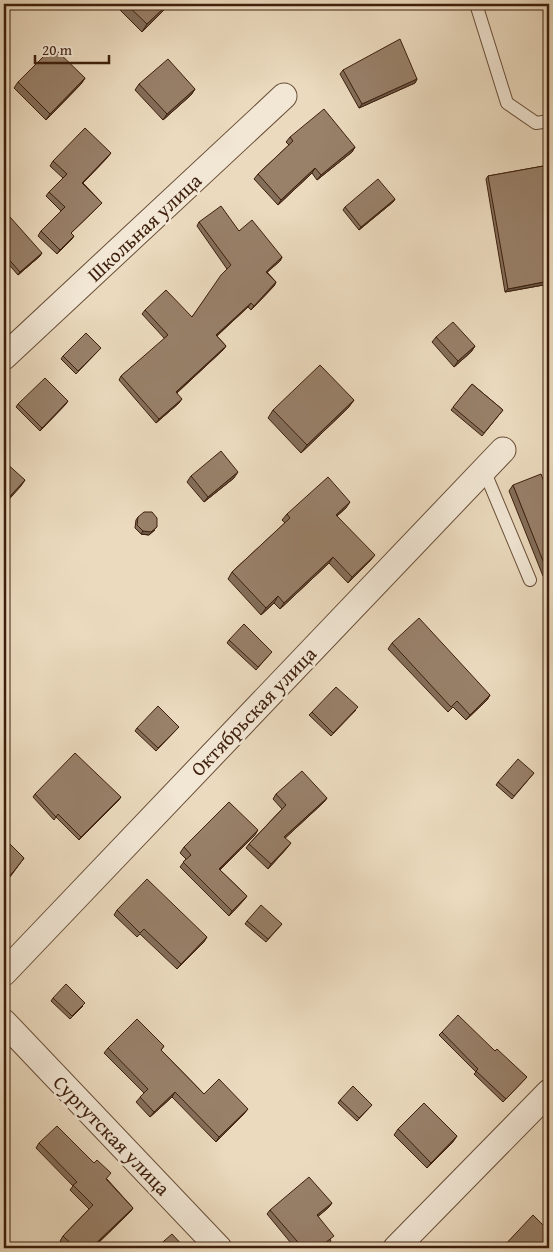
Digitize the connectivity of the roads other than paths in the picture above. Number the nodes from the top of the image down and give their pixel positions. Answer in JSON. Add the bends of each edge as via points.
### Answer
{"nodes":[{"id":1,"x":476,"y":4,"type":"edge"},
{"id":2,"x":284,"y":96,"type":"dead end"},
{"id":3,"x":549,"y":121,"type":"edge"},
{"id":4,"x":4,"y":357,"type":"edge"},
{"id":5,"x":503,"y":450,"type":"dead end"},
{"id":6,"x":484,"y":470,"type":"junction"},
{"id":7,"x":530,"y":580,"type":"dead end"},
{"id":8,"x":4,"y":973,"type":"edge"},
{"id":9,"x":4,"y":1022,"type":"edge"},
{"id":10,"x":549,"y":1092,"type":"edge"},
{"id":11,"x":219,"y":1248,"type":"edge"},
{"id":12,"x":396,"y":1248,"type":"edge"}],
"edges":[{"from":1,"to":3,"type":"lane","via":[[507,103],[536,123]]},
{"from":2,"to":4,"type":"street","name":"Школьная улица"},
{"from":5,"to":6,"type":"street","name":"Октябрьская улица"},
{"from":6,"to":7,"type":"lane"},
{"from":6,"to":8,"type":"street","name":"Октябрьская улица"},
{"from":9,"to":11,"type":"street","name":"Сургутская улица"},
{"from":10,"to":12,"type":"street"}]}
